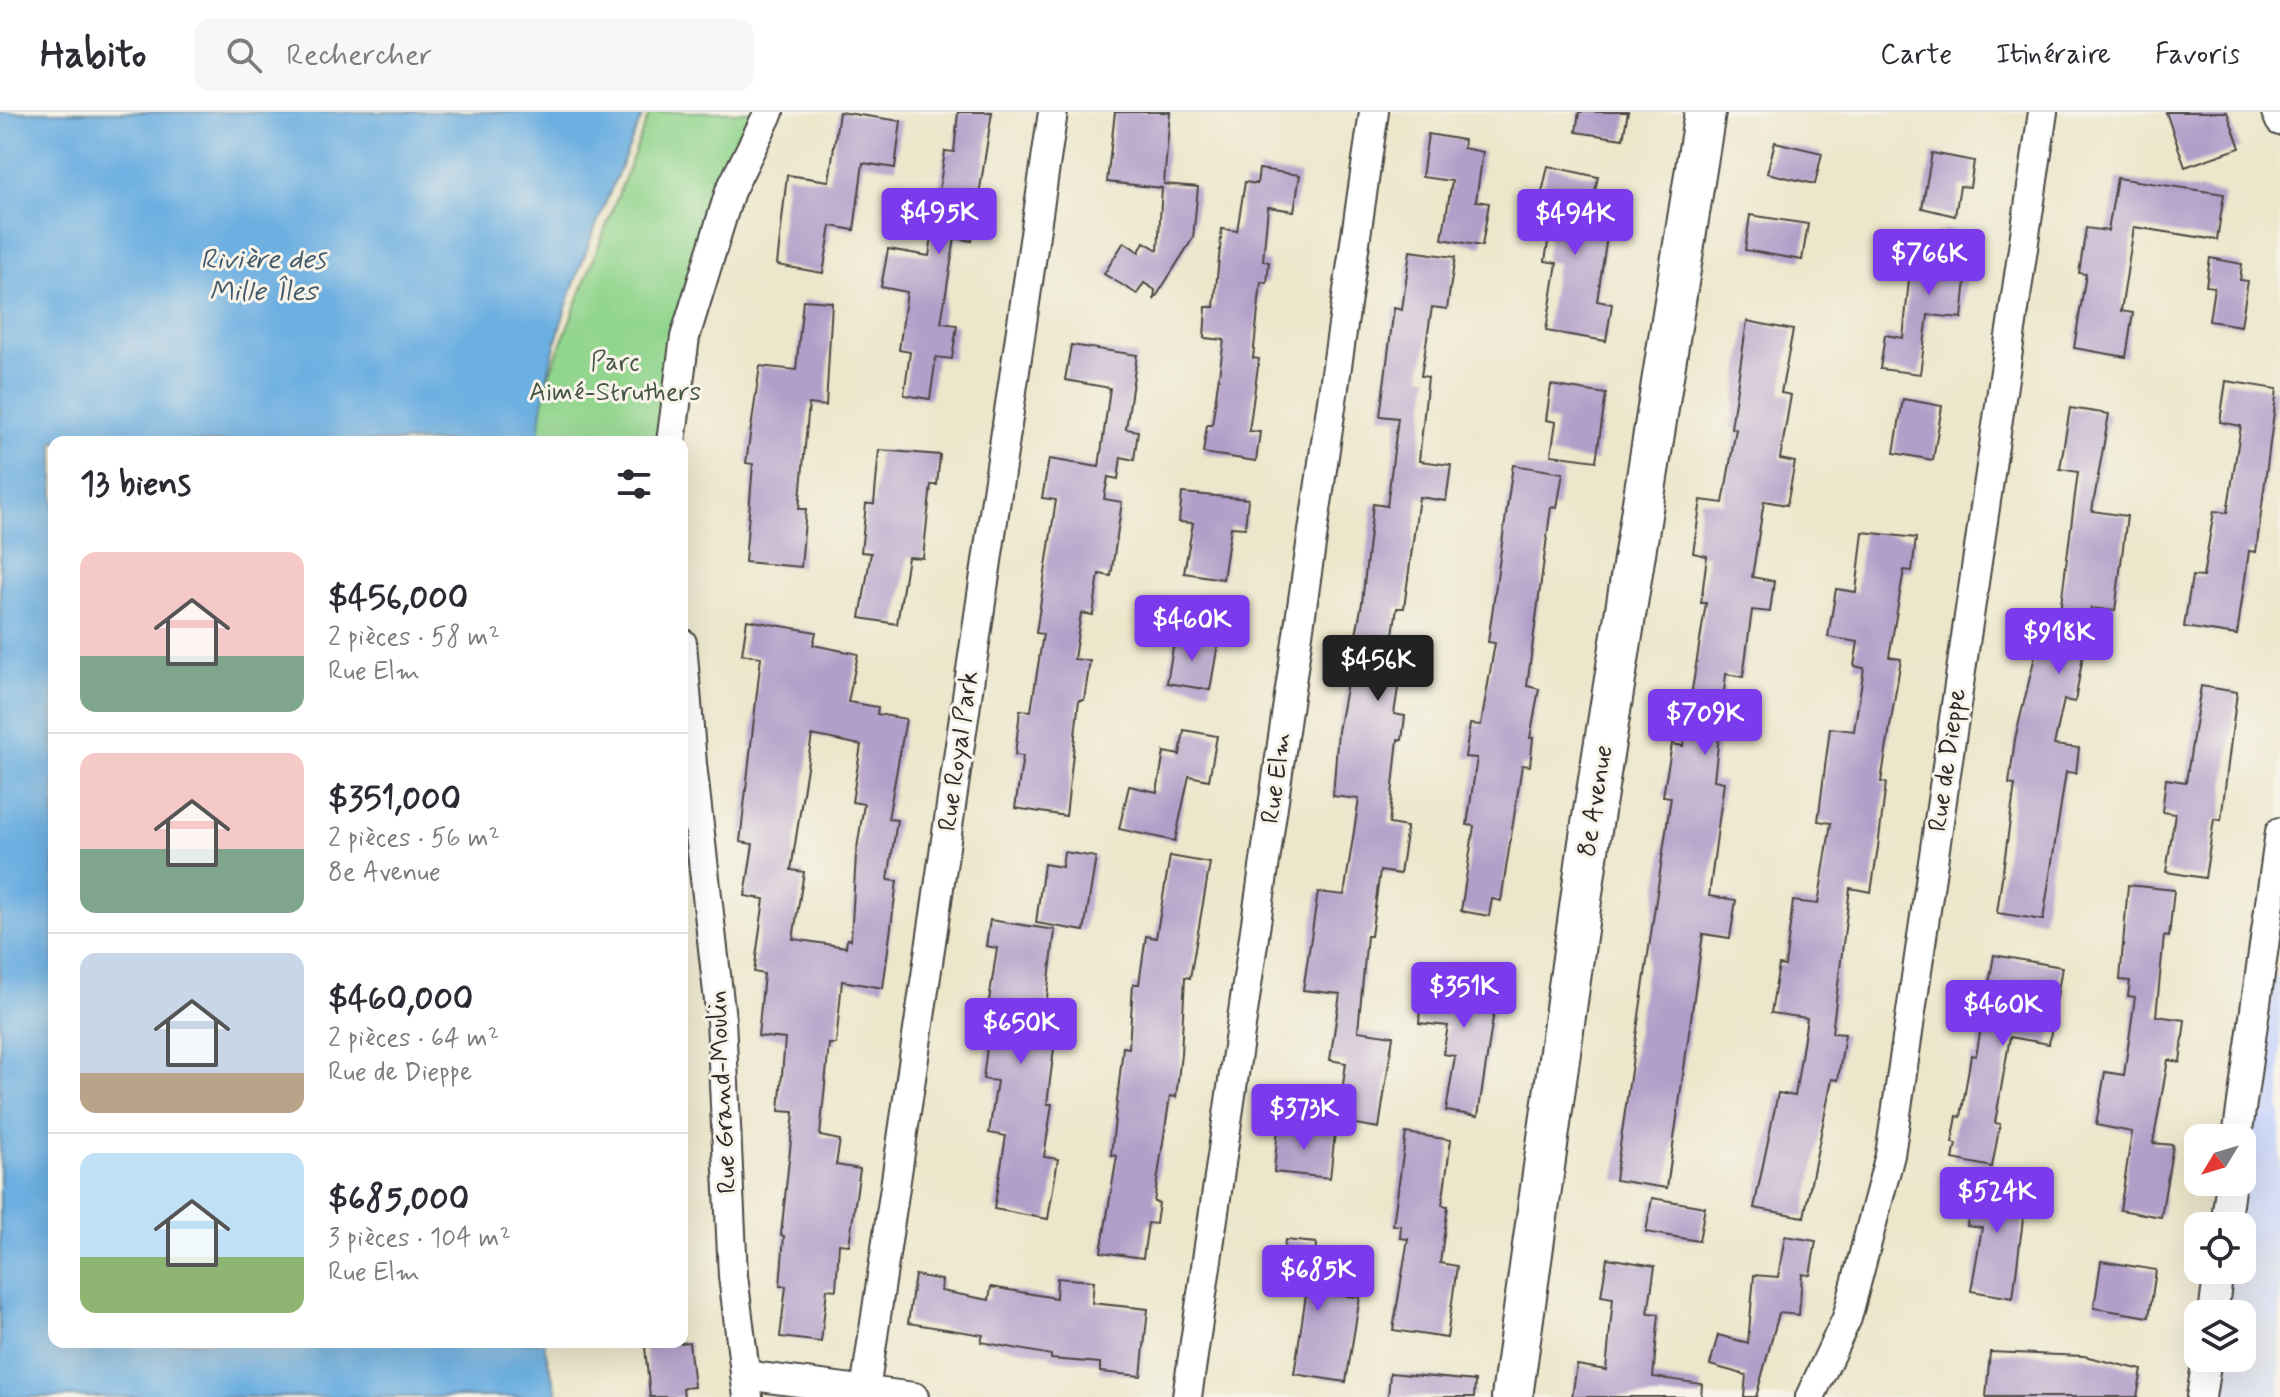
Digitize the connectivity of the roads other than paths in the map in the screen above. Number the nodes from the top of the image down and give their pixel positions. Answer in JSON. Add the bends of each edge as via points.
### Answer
{"nodes":[{"id":1,"x":769,"y":112,"type":"edge"},
{"id":2,"x":1053,"y":112,"type":"edge"},
{"id":3,"x":1374,"y":112,"type":"edge"},
{"id":4,"x":1705,"y":112,"type":"edge"},
{"id":5,"x":2043,"y":112,"type":"edge"},
{"id":6,"x":2276,"y":112,"type":"edge"},
{"id":7,"x":2280,"y":121,"type":"edge"},
{"id":8,"x":672,"y":436,"type":"edge"},
{"id":9,"x":688,"y":716,"type":"edge"},
{"id":10,"x":2280,"y":832,"type":"edge"},
{"id":11,"x":2239,"y":1124,"type":"edge"},
{"id":12,"x":2205,"y":1372,"type":"edge"},
{"id":13,"x":747,"y":1386,"type":"edge"},
{"id":14,"x":865,"y":1391,"type":"junction"},
{"id":15,"x":914,"y":1397,"type":"edge"},
{"id":16,"x":1187,"y":1397,"type":"edge"},
{"id":17,"x":1512,"y":1397,"type":"edge"},
{"id":18,"x":1810,"y":1397,"type":"edge"},
{"id":19,"x":2201,"y":1397,"type":"edge"}],
"edges":[{"from":1,"to":8,"type":"street","via":[[730,191],[685,337]]},
{"from":2,"to":14,"type":"street","name":"Rue Royal Park"},
{"from":3,"to":16,"type":"street","name":"Rue Elm"},
{"from":4,"to":17,"type":"street","name":"8e Avenue","via":[[1589,843]]},
{"from":5,"to":18,"type":"street","name":"Rue de Dieppe","via":[[1890,1155],[1847,1318]]},
{"from":6,"to":7,"type":"street"},
{"from":9,"to":13,"type":"street","name":"Rue Grand-Moulin","via":[[721,1019],[733,1276]]},
{"from":10,"to":11,"type":"street"},
{"from":12,"to":19,"type":"street"},
{"from":13,"to":14,"type":"street"},
{"from":14,"to":15,"type":"street"}]}
